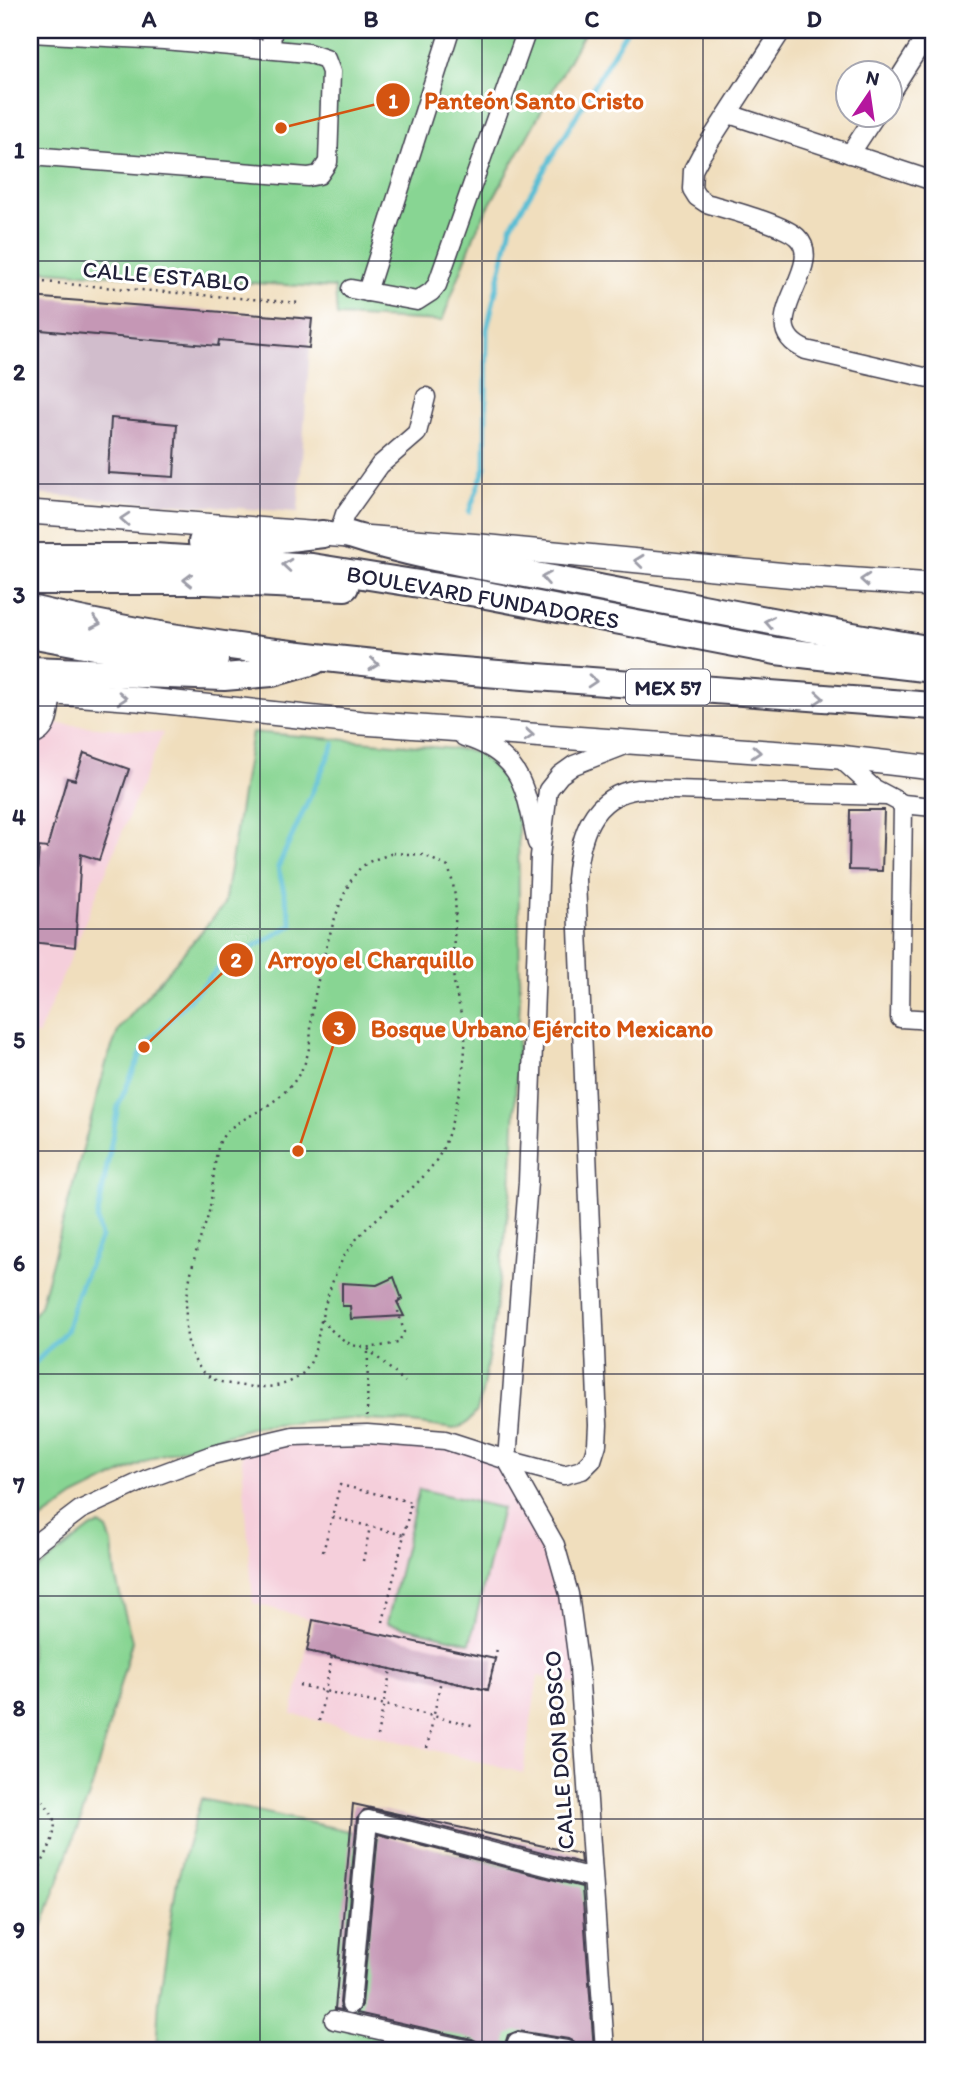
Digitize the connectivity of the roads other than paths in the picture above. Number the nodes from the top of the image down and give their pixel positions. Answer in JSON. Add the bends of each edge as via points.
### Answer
{"nodes":[{"id":1,"x":272,"y":30,"type":"edge"},
{"id":2,"x":450,"y":30,"type":"edge"},
{"id":3,"x":527,"y":30,"type":"edge"},
{"id":4,"x":782,"y":30,"type":"edge"},
{"id":5,"x":930,"y":30,"type":"edge"},
{"id":6,"x":30,"y":33,"type":"edge"},
{"id":7,"x":164,"y":35,"type":"edge"},
{"id":8,"x":271,"y":49,"type":"junction"},
{"id":9,"x":904,"y":71,"type":"edge"},
{"id":10,"x":729,"y":114,"type":"junction"},
{"id":11,"x":866,"y":130,"type":"edge"},
{"id":12,"x":850,"y":154,"type":"junction"},
{"id":13,"x":30,"y":156,"type":"edge"},
{"id":14,"x":933,"y":181,"type":"edge"},
{"id":15,"x":933,"y":379,"type":"edge"},
{"id":16,"x":426,"y":397,"type":"dead end"},
{"id":17,"x":30,"y":512,"type":"edge"},
{"id":18,"x":337,"y":534,"type":"junction"},
{"id":19,"x":30,"y":542,"type":"edge"},
{"id":20,"x":482,"y":556,"type":"junction"},
{"id":21,"x":30,"y":557,"type":"edge"},
{"id":22,"x":30,"y":581,"type":"edge"},
{"id":23,"x":933,"y":585,"type":"edge"},
{"id":24,"x":476,"y":593,"type":"junction"},
{"id":25,"x":30,"y":609,"type":"edge"},
{"id":26,"x":30,"y":634,"type":"edge"},
{"id":27,"x":30,"y":650,"type":"edge"},
{"id":28,"x":933,"y":650,"type":"edge"},
{"id":29,"x":323,"y":659,"type":"junction"},
{"id":30,"x":264,"y":664,"type":"junction"},
{"id":31,"x":30,"y":670,"type":"edge"},
{"id":32,"x":933,"y":670,"type":"edge"},
{"id":33,"x":41,"y":692,"type":"edge"},
{"id":34,"x":926,"y":707,"type":"edge"},
{"id":35,"x":437,"y":729,"type":"junction"},
{"id":36,"x":30,"y":736,"type":"edge"},
{"id":37,"x":630,"y":743,"type":"junction"},
{"id":38,"x":839,"y":757,"type":"junction"},
{"id":39,"x":933,"y":768,"type":"edge"},
{"id":40,"x":895,"y":800,"type":"junction"},
{"id":41,"x":933,"y":807,"type":"edge"},
{"id":42,"x":540,"y":856,"type":"junction"},
{"id":43,"x":933,"y":1020,"type":"edge"},
{"id":44,"x":507,"y":1460,"type":"junction"},
{"id":45,"x":30,"y":1548,"type":"edge"},
{"id":46,"x":592,"y":1878,"type":"junction"},
{"id":47,"x":351,"y":2004,"type":"dead end"},
{"id":48,"x":334,"y":2020,"type":"dead end"},
{"id":49,"x":517,"y":2042,"type":"dead end"},
{"id":50,"x":470,"y":2050,"type":"edge"},
{"id":51,"x":566,"y":2050,"type":"edge"},
{"id":52,"x":605,"y":2050,"type":"edge"}],
"edges":[{"from":1,"to":8,"type":"street"},
{"from":2,"to":3,"type":"street","via":[[359,291],[417,301],[437,285]]},
{"from":4,"to":10,"type":"street"},
{"from":5,"to":9,"type":"street"},
{"from":6,"to":7,"type":"street"},
{"from":7,"to":8,"type":"street"},
{"from":8,"to":13,"type":"street","via":[[319,55],[330,63],[328,162],[319,175]]},
{"from":10,"to":12,"type":"street"},
{"from":10,"to":15,"type":"street","via":[[693,170],[692,189],[706,203],[786,230],[803,244],[804,262],[786,310],[787,336],[806,350]]},
{"from":11,"to":12,"type":"street"},
{"from":12,"to":14,"type":"street"},
{"from":16,"to":18,"type":"street","via":[[417,433],[380,465],[345,514]]},
{"from":18,"to":17,"type":"main road","one_way":true},
{"from":18,"to":19,"type":"highway","via":[[232,542]]},
{"from":18,"to":20,"type":"highway"},
{"from":23,"to":20,"type":"main road","one_way":true},
{"from":28,"to":20,"type":"highway","one_way":true,"via":[[763,621]]},
{"from":24,"to":21,"type":"highway","name":"BOULEVARD FUNDADORES","number":"MEX 57","one_way":true,"via":[[263,563]]},
{"from":24,"to":22,"type":"highway","one_way":true,"via":[[206,581]]},
{"from":24,"to":32,"type":"highway","name":"BOULEVARD FUNDADORES","number":"MEX 57","via":[[776,651]]},
{"from":25,"to":29,"type":"highway","number":"MEX 57","one_way":true},
{"from":26,"to":30,"type":"highway"},
{"from":27,"to":30,"type":"highway","via":[[197,668]]},
{"from":29,"to":30,"type":"highway"},
{"from":29,"to":31,"type":"highway","via":[[272,673],[224,677]]},
{"from":29,"to":34,"type":"highway","number":"MEX 57","one_way":true},
{"from":33,"to":35,"type":"main road","one_way":true},
{"from":33,"to":36,"type":"street","via":[[47,725]]},
{"from":35,"to":37,"type":"main road","one_way":true},
{"from":35,"to":42,"type":"street","via":[[484,743],[519,774]]},
{"from":37,"to":38,"type":"main road","one_way":true},
{"from":37,"to":42,"type":"street","via":[[574,765],[548,790]]},
{"from":38,"to":39,"type":"main road"},
{"from":38,"to":40,"type":"street","via":[[873,788]]},
{"from":40,"to":41,"type":"street"},
{"from":40,"to":43,"type":"street","via":[[900,1018]]},
{"from":40,"to":44,"type":"street","via":[[789,792],[628,791],[608,801],[585,829],[576,879],[597,1444],[592,1460],[582,1470],[564,1475]]},
{"from":42,"to":44,"type":"street","via":[[528,1182]]},
{"from":44,"to":45,"type":"street","via":[[445,1440],[367,1434],[293,1436],[212,1455],[147,1479],[80,1510]]},
{"from":44,"to":46,"type":"street","name":"CALLE DON BOSCO","via":[[555,1545],[569,1594],[579,1670]]},
{"from":46,"to":47,"type":"street","via":[[368,1820]]},
{"from":46,"to":52,"type":"street","name":"CALLE DON BOSCO"},
{"from":48,"to":50,"type":"street"},
{"from":49,"to":51,"type":"street"}]}
